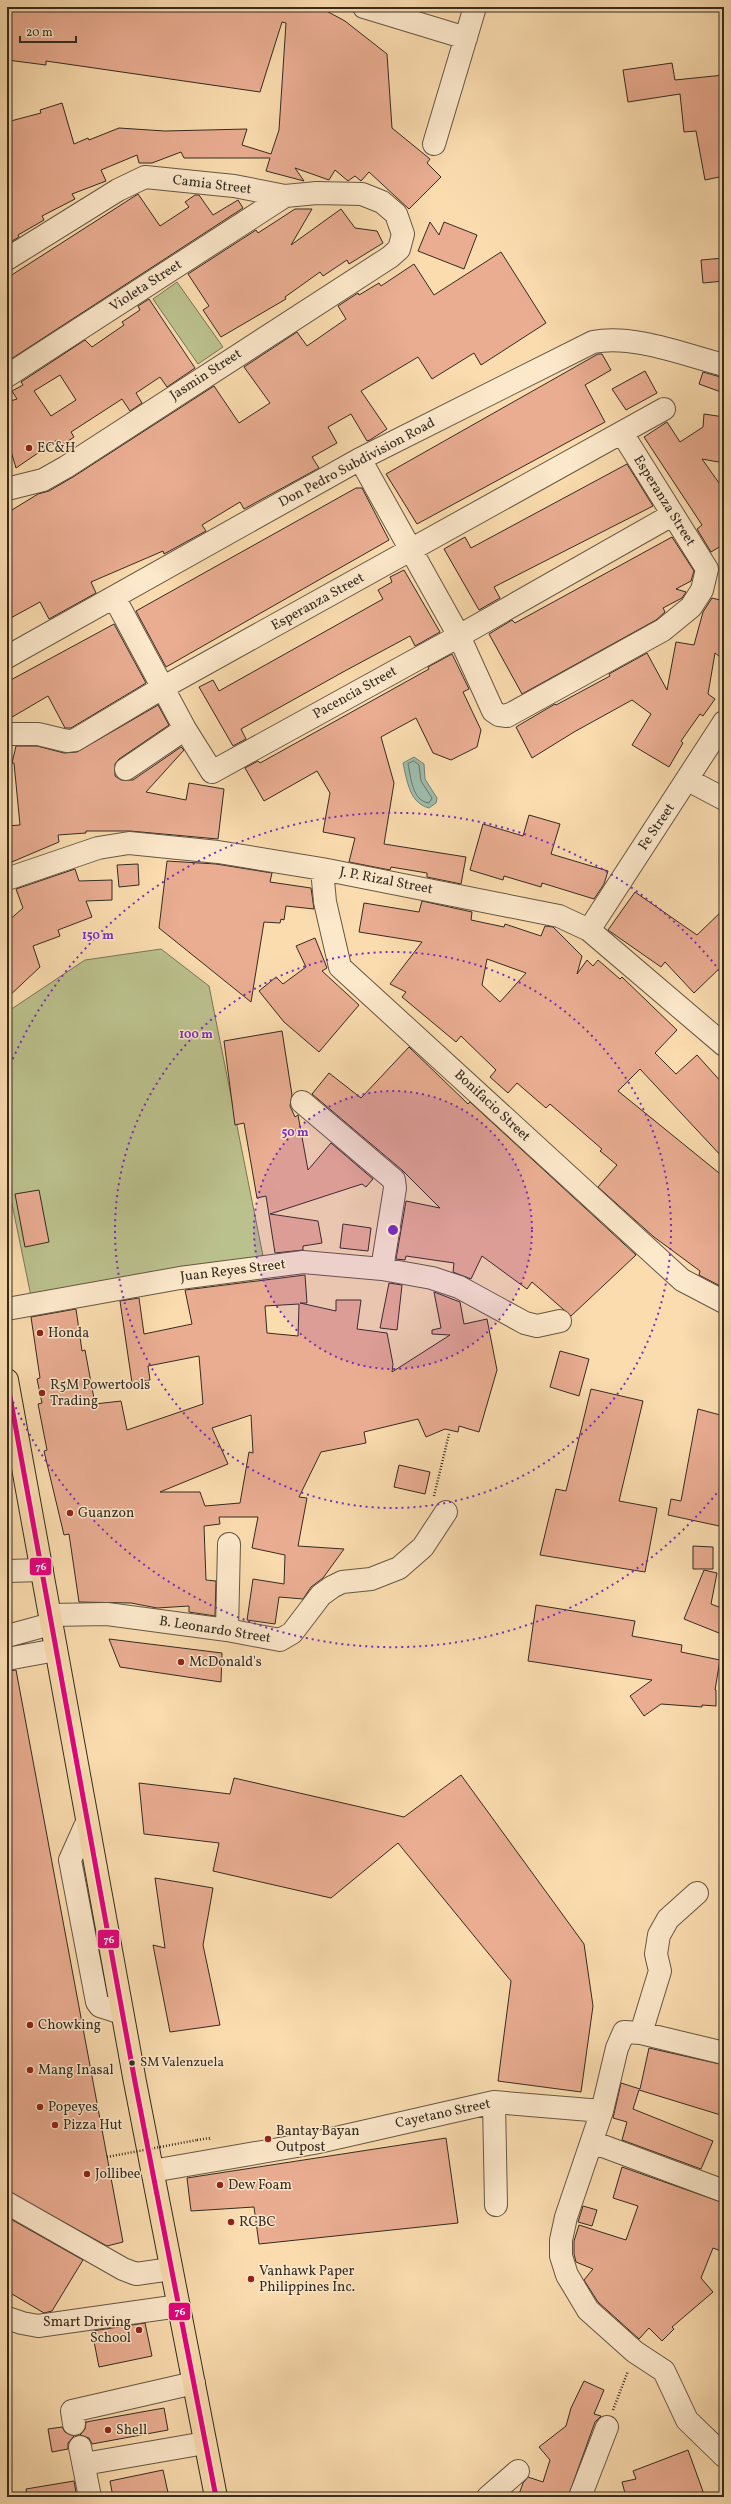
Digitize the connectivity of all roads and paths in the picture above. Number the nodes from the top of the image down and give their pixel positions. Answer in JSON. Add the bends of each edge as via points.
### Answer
{"nodes":[{"id":1,"x":364,"y":7,"type":"edge"},
{"id":2,"x":475,"y":7,"type":"edge"},
{"id":3,"x":466,"y":38,"type":"junction"},
{"id":4,"x":434,"y":144,"type":"dead end"},
{"id":5,"x":285,"y":196,"type":"junction"},
{"id":6,"x":399,"y":249,"type":"joint"},
{"id":7,"x":7,"y":259,"type":"edge"},
{"id":8,"x":724,"y":365,"type":"edge"},
{"id":9,"x":7,"y":376,"type":"edge"},
{"id":10,"x":664,"y":409,"type":"dead end"},
{"id":11,"x":622,"y":433,"type":"junction"},
{"id":12,"x":360,"y":459,"type":"junction"},
{"id":13,"x":7,"y":489,"type":"edge"},
{"id":14,"x":672,"y":515,"type":"junction"},
{"id":15,"x":411,"y":549,"type":"junction"},
{"id":16,"x":114,"y":597,"type":"junction"},
{"id":17,"x":459,"y":636,"type":"junction"},
{"id":18,"x":7,"y":657,"type":"edge"},
{"id":19,"x":162,"y":688,"type":"junction"},
{"id":20,"x":724,"y":722,"type":"edge"},
{"id":21,"x":185,"y":729,"type":"junction"},
{"id":22,"x":7,"y":734,"type":"edge"},
{"id":23,"x":126,"y":769,"type":"dead end"},
{"id":24,"x":688,"y":780,"type":"junction"},
{"id":25,"x":724,"y":798,"type":"edge"},
{"id":26,"x":322,"y":869,"type":"junction"},
{"id":27,"x":7,"y":879,"type":"edge"},
{"id":28,"x":589,"y":930,"type":"junction"},
{"id":29,"x":724,"y":1044,"type":"edge"},
{"id":30,"x":302,"y":1102,"type":"dead end"},
{"id":31,"x":382,"y":1270,"type":"junction"},
{"id":32,"x":724,"y":1302,"type":"edge"},
{"id":33,"x":7,"y":1309,"type":"edge"},
{"id":34,"x":560,"y":1321,"type":"dead end"},
{"id":35,"x":7,"y":1380,"type":"edge"},
{"id":36,"x":449,"y":1434,"type":"dead end"},
{"id":37,"x":440,"y":1506,"type":"joint"},
{"id":38,"x":229,"y":1544,"type":"dead end"},
{"id":39,"x":42,"y":1570,"type":"junction"},
{"id":40,"x":7,"y":1571,"type":"edge"},
{"id":41,"x":51,"y":1620,"type":"junction"},
{"id":42,"x":227,"y":1630,"type":"junction"},
{"id":43,"x":7,"y":1636,"type":"edge"},
{"id":44,"x":56,"y":1650,"type":"junction"},
{"id":45,"x":7,"y":1659,"type":"edge"},
{"id":46,"x":697,"y":1893,"type":"dead end"},
{"id":47,"x":641,"y":2034,"type":"junction"},
{"id":48,"x":724,"y":2052,"type":"edge"},
{"id":49,"x":494,"y":2102,"type":"junction"},
{"id":50,"x":602,"y":2111,"type":"junction"},
{"id":51,"x":210,"y":2138,"type":"dead end"},
{"id":52,"x":592,"y":2142,"type":"junction"},
{"id":53,"x":107,"y":2157,"type":"dead end"},
{"id":54,"x":152,"y":2170,"type":"junction"},
{"id":55,"x":724,"y":2191,"type":"edge"},
{"id":56,"x":7,"y":2203,"type":"edge"},
{"id":57,"x":496,"y":2205,"type":"dead end"},
{"id":58,"x":172,"y":2269,"type":"junction"},
{"id":59,"x":179,"y":2306,"type":"junction"},
{"id":60,"x":7,"y":2318,"type":"edge"},
{"id":61,"x":636,"y":2352,"type":"junction"},
{"id":62,"x":194,"y":2383,"type":"junction"},
{"id":63,"x":74,"y":2424,"type":"dead end"},
{"id":64,"x":607,"y":2427,"type":"joint"},
{"id":65,"x":205,"y":2443,"type":"junction"},
{"id":66,"x":724,"y":2456,"type":"edge"},
{"id":67,"x":518,"y":2471,"type":"dead end"},
{"id":68,"x":90,"y":2497,"type":"edge"},
{"id":69,"x":216,"y":2497,"type":"edge"},
{"id":70,"x":488,"y":2497,"type":"edge"},
{"id":71,"x":580,"y":2497,"type":"edge"}],
"edges":[{"from":1,"to":3,"type":"street"},
{"from":2,"to":3,"type":"street"},
{"from":3,"to":4,"type":"street"},
{"from":5,"to":6,"type":"street","name":"Camia Street","via":[[317,193],[362,194],[382,202],[396,214],[404,234]]},
{"from":5,"to":7,"type":"street","name":"Camia Street","via":[[234,186],[146,177],[118,190]]},
{"from":5,"to":9,"type":"street","name":"Violeta Street"},
{"from":6,"to":13,"type":"street","name":"Jasmin Street","via":[[66,467],[43,480]]},
{"from":8,"to":12,"type":"street","name":"Don Pedro Subdivision Road","via":[[636,342],[607,339],[593,342]]},
{"from":10,"to":11,"type":"street","name":"Esperanza Street"},
{"from":11,"to":14,"type":"street","name":"Esperanza Street"},
{"from":11,"to":15,"type":"street","name":"Esperanza Street"},
{"from":12,"to":15,"type":"street"},
{"from":12,"to":16,"type":"street","name":"Don Pedro Subdivision Road"},
{"from":14,"to":17,"type":"street","name":"Pacencia Street"},
{"from":14,"to":17,"type":"street","name":"Esperanza Street","via":[[707,569],[702,590],[691,607],[663,630],[507,716],[499,716],[493,711]]},
{"from":15,"to":17,"type":"street"},
{"from":15,"to":19,"type":"street","name":"Esperanza Street"},
{"from":16,"to":18,"type":"street","name":"Don Pedro Subdivision Road"},
{"from":16,"to":19,"type":"street","name":"Pacencia Street"},
{"from":17,"to":21,"type":"street","name":"Pacencia Street","via":[[212,772],[209,771]]},
{"from":19,"to":21,"type":"street","name":"Pacencia Street"},
{"from":19,"to":22,"type":"street","name":"Esperanza Street","via":[[75,740],[67,741],[38,734]]},
{"from":20,"to":24,"type":"street","name":"Fe Street"},
{"from":21,"to":23,"type":"street"},
{"from":24,"to":25,"type":"street"},
{"from":24,"to":28,"type":"street","name":"Fe Street"},
{"from":26,"to":27,"type":"street","name":"J. P. Rizal Street","via":[[218,852],[129,844],[98,848]]},
{"from":26,"to":28,"type":"street","name":"J. P. Rizal Street","via":[[559,916]]},
{"from":26,"to":32,"type":"street","name":"Bonifacio Street","via":[[325,902],[340,967],[682,1280]]},
{"from":28,"to":29,"type":"street","name":"J. P. Rizal Street"},
{"from":30,"to":31,"type":"street","via":[[394,1180],[395,1188]]},
{"from":31,"to":33,"type":"street","name":"Juan Reyes Street","via":[[303,1262],[180,1278]]},
{"from":31,"to":34,"type":"street","name":"Juan Reyes Street","via":[[432,1278],[459,1287],[525,1323],[537,1326]]},
{"from":35,"to":39,"type":"highway"},
{"from":36,"to":37,"type":"path"},
{"from":37,"to":42,"type":"street","name":"B. Leonardo Street","via":[[441,1536],[389,1574],[342,1582],[332,1587],[322,1595],[288,1636],[280,1640]]},
{"from":38,"to":42,"type":"street"},
{"from":39,"to":40,"type":"street"},
{"from":39,"to":41,"type":"highway"},
{"from":41,"to":42,"type":"street","name":"B. Leonardo Street","via":[[107,1614]]},
{"from":41,"to":43,"type":"street","name":"B. Leonardo Street"},
{"from":41,"to":44,"type":"highway"},
{"from":44,"to":45,"type":"street"},
{"from":44,"to":54,"type":"highway"},
{"from":46,"to":47,"type":"street","via":[[668,1919],[659,1935],[656,1954],[660,1971]]},
{"from":47,"to":48,"type":"street"},
{"from":47,"to":50,"type":"street","via":[[624,2032]]},
{"from":49,"to":50,"type":"street","name":"Cayetano Street"},
{"from":49,"to":54,"type":"street","name":"Cayetano Street","via":[[314,2143]]},
{"from":49,"to":57,"type":"street"},
{"from":50,"to":52,"type":"street"},
{"from":51,"to":53,"type":"path","bridge":true},
{"from":52,"to":55,"type":"street"},
{"from":52,"to":61,"type":"street","via":[[566,2217],[561,2240],[561,2256],[567,2275],[588,2310]]},
{"from":54,"to":58,"type":"highway"},
{"from":56,"to":58,"type":"street","via":[[123,2270],[136,2274]]},
{"from":58,"to":59,"type":"highway"},
{"from":59,"to":60,"type":"street","via":[[38,2326]]},
{"from":59,"to":62,"type":"highway"},
{"from":61,"to":64,"type":"path"},
{"from":61,"to":66,"type":"street","via":[[664,2371],[687,2420]]},
{"from":62,"to":63,"type":"street","via":[[72,2411]]},
{"from":62,"to":65,"type":"highway"},
{"from":64,"to":71,"type":"street"},
{"from":65,"to":68,"type":"street","via":[[82,2455]]},
{"from":65,"to":69,"type":"highway"},
{"from":67,"to":70,"type":"street"}]}
